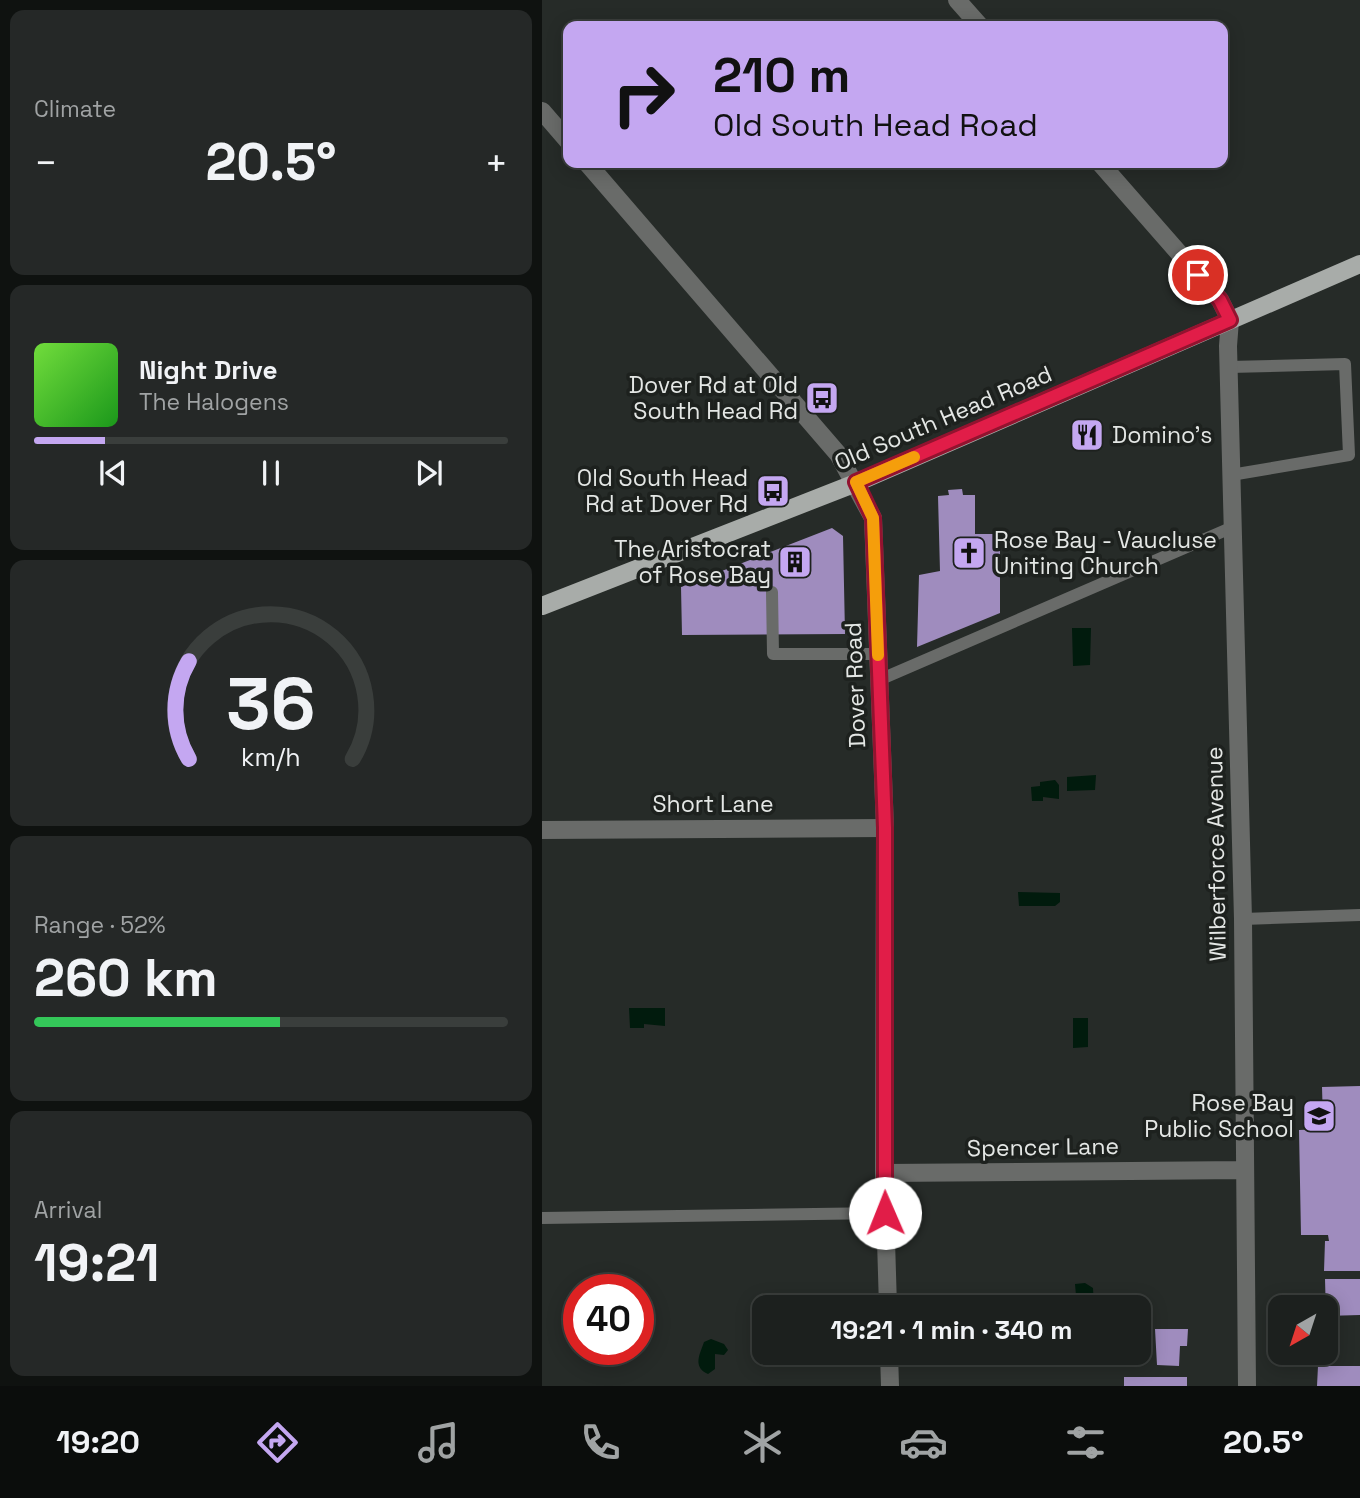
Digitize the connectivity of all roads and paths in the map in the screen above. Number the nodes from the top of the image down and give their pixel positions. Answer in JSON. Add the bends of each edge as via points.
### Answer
{"nodes":[{"id":1,"x":957,"y":0,"type":"edge"},
{"id":2,"x":976,"y":21,"type":"edge"},
{"id":3,"x":542,"y":111,"type":"edge"},
{"id":4,"x":563,"y":135,"type":"edge"},
{"id":5,"x":591,"y":168,"type":"edge"},
{"id":6,"x":1104,"y":168,"type":"edge"},
{"id":7,"x":1359,"y":264,"type":"edge"},
{"id":8,"x":1230,"y":320,"type":"junction"},
{"id":9,"x":1229,"y":367,"type":"junction"},
{"id":10,"x":1231,"y":475,"type":"junction"},
{"id":11,"x":856,"y":482,"type":"junction"},
{"id":12,"x":1233,"y":527,"type":"junction"},
{"id":13,"x":772,"y":592,"type":"dead end"},
{"id":14,"x":542,"y":606,"type":"edge"},
{"id":15,"x":878,"y":654,"type":"junction"},
{"id":16,"x":879,"y":680,"type":"junction"},
{"id":17,"x":885,"y":828,"type":"junction"},
{"id":18,"x":542,"y":830,"type":"edge"},
{"id":19,"x":1359,"y":915,"type":"edge"},
{"id":20,"x":1243,"y":919,"type":"junction"},
{"id":21,"x":1244,"y":1170,"type":"junction"},
{"id":22,"x":884,"y":1173,"type":"junction"},
{"id":23,"x":885,"y":1213,"type":"junction"},
{"id":24,"x":542,"y":1218,"type":"edge"},
{"id":25,"x":888,"y":1295,"type":"edge"},
{"id":26,"x":889,"y":1365,"type":"edge"},
{"id":27,"x":890,"y":1386,"type":"edge"},
{"id":28,"x":1247,"y":1386,"type":"edge"}],
"edges":[{"from":1,"to":2,"type":"street"},
{"from":3,"to":4,"type":"street"},
{"from":5,"to":11,"type":"street","name":"Dover Road","via":[[838,454]]},
{"from":6,"to":8,"type":"street","via":[[1220,300]]},
{"from":7,"to":8,"type":"main road","name":"Old South Head Road"},
{"from":8,"to":9,"type":"street","name":"Wilberforce Avenue"},
{"from":8,"to":11,"type":"main road","name":"Old South Head Road"},
{"from":9,"to":10,"type":"street","name":"Wilberforce Avenue"},
{"from":9,"to":10,"type":"lane","via":[[1345,364],[1349,455]]},
{"from":10,"to":12,"type":"street","name":"Wilberforce Avenue"},
{"from":11,"to":14,"type":"main road","name":"Old South Head Road"},
{"from":11,"to":15,"type":"street","name":"Dover Road","via":[[873,518]]},
{"from":12,"to":16,"type":"lane"},
{"from":12,"to":20,"type":"street","name":"Wilberforce Avenue"},
{"from":13,"to":15,"type":"lane","via":[[773,654]]},
{"from":15,"to":16,"type":"street","name":"Dover Road"},
{"from":16,"to":17,"type":"street","name":"Dover Road"},
{"from":17,"to":18,"type":"street","name":"Short Lane"},
{"from":17,"to":22,"type":"street","name":"Dover Road"},
{"from":19,"to":20,"type":"lane"},
{"from":20,"to":21,"type":"street","name":"Wilberforce Avenue"},
{"from":21,"to":22,"type":"street","name":"Spencer Lane"},
{"from":21,"to":28,"type":"street","name":"Wilberforce Avenue"},
{"from":22,"to":23,"type":"street","name":"Dover Road"},
{"from":23,"to":24,"type":"lane"},
{"from":23,"to":25,"type":"street","name":"Dover Road"},
{"from":26,"to":27,"type":"street"}]}
